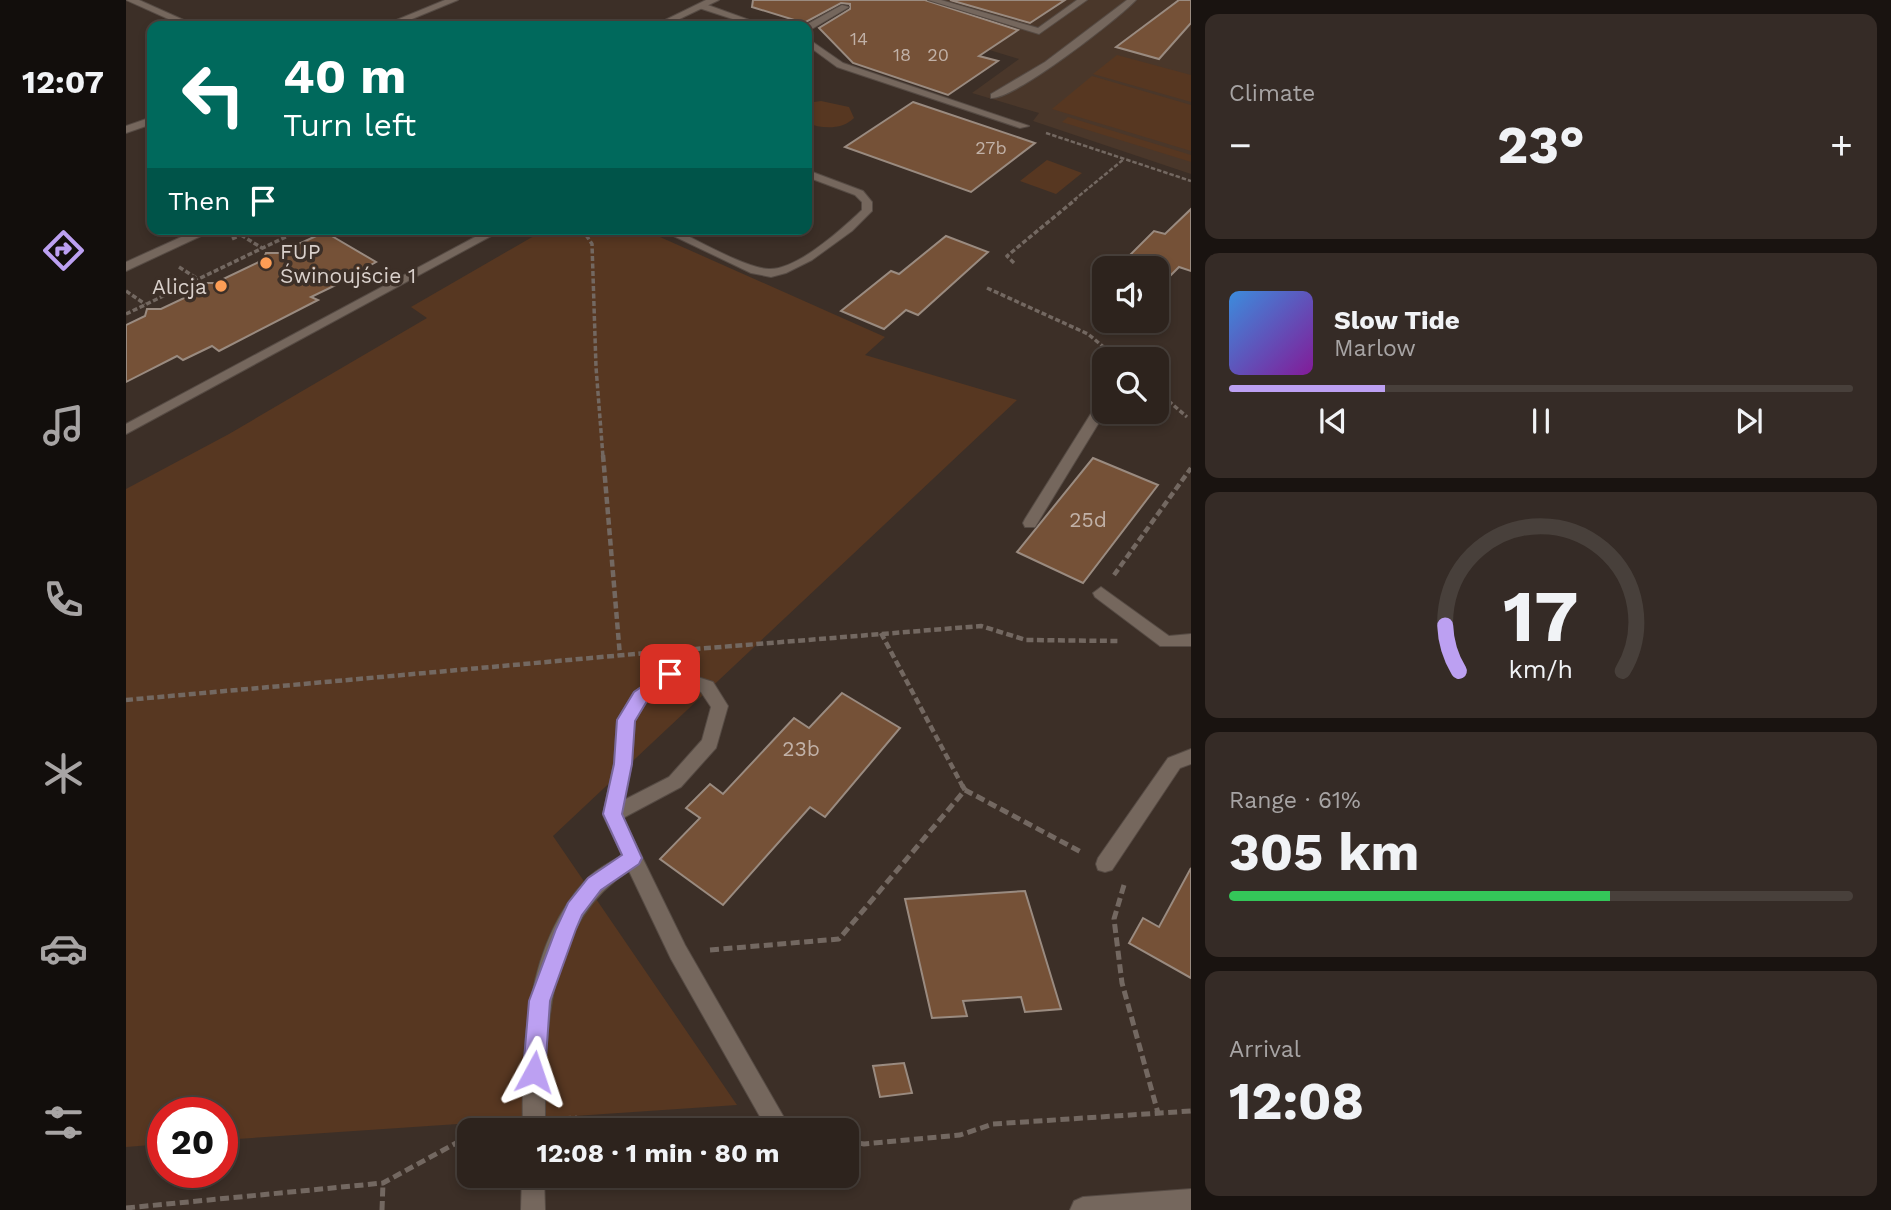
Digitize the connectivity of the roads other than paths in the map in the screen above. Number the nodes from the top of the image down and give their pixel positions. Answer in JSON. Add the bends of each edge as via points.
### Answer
{"nodes":[{"id":1,"x":131,"y":0,"type":"edge"},
{"id":2,"x":453,"y":0,"type":"edge"},
{"id":3,"x":714,"y":0,"type":"edge"},
{"id":4,"x":932,"y":0,"type":"edge"},
{"id":5,"x":1083,"y":0,"type":"edge"},
{"id":6,"x":1132,"y":0,"type":"edge"},
{"id":7,"x":702,"y":6,"type":"junction"},
{"id":8,"x":845,"y":7,"type":"dead end"},
{"id":9,"x":180,"y":21,"type":"edge"},
{"id":10,"x":400,"y":21,"type":"edge"},
{"id":11,"x":669,"y":21,"type":"edge"},
{"id":12,"x":747,"y":21,"type":"edge"},
{"id":13,"x":812,"y":25,"type":"edge"},
{"id":14,"x":812,"y":45,"type":"edge"},
{"id":15,"x":994,"y":96,"type":"dead end"},
{"id":16,"x":147,"y":122,"type":"edge"},
{"id":17,"x":1024,"y":126,"type":"road end"},
{"id":18,"x":126,"y":130,"type":"edge"},
{"id":19,"x":812,"y":175,"type":"edge"},
{"id":20,"x":197,"y":235,"type":"edge"},
{"id":21,"x":488,"y":235,"type":"edge"},
{"id":22,"x":677,"y":235,"type":"edge"},
{"id":23,"x":126,"y":267,"type":"edge"},
{"id":24,"x":1092,"y":423,"type":"edge"},
{"id":25,"x":126,"y":430,"type":"edge"},
{"id":26,"x":1030,"y":523,"type":"dead end"},
{"id":27,"x":1101,"y":593,"type":"road end"},
{"id":28,"x":1191,"y":640,"type":"edge"},
{"id":29,"x":1191,"y":756,"type":"edge"},
{"id":30,"x":612,"y":814,"type":"junction"},
{"id":31,"x":633,"y":858,"type":"junction"},
{"id":32,"x":1105,"y":864,"type":"road end"},
{"id":33,"x":534,"y":1118,"type":"edge"},
{"id":34,"x":773,"y":1118,"type":"edge"},
{"id":35,"x":533,"y":1188,"type":"edge"},
{"id":36,"x":1191,"y":1202,"type":"edge"},
{"id":37,"x":533,"y":1210,"type":"edge"},
{"id":38,"x":1083,"y":1210,"type":"edge"}],
"edges":[{"from":1,"to":9,"type":"street"},
{"from":2,"to":10,"type":"street"},
{"from":3,"to":7,"type":"street"},
{"from":4,"to":5,"type":"lane","via":[[1039,31]]},
{"from":6,"to":15,"type":"lane","via":[[1084,38]]},
{"from":7,"to":11,"type":"street"},
{"from":7,"to":12,"type":"lane"},
{"from":8,"to":13,"type":"lane"},
{"from":14,"to":17,"type":"lane","via":[[840,65]]},
{"from":16,"to":18,"type":"street"},
{"from":19,"to":22,"type":"lane","via":[[859,193],[867,202],[867,211],[785,270],[755,271]]},
{"from":20,"to":23,"type":"street"},
{"from":21,"to":25,"type":"lane"},
{"from":24,"to":26,"type":"lane"},
{"from":27,"to":28,"type":"lane","via":[[1166,642]]},
{"from":29,"to":32,"type":"lane","via":[[1174,763]]},
{"from":30,"to":30,"type":"lane","via":[[674,782],[710,743],[720,706],[707,687],[670,674],[640,697],[626,720],[623,764]]},
{"from":30,"to":31,"type":"lane"},
{"from":31,"to":33,"type":"lane","via":[[595,884],[575,909],[557,949],[540,1001]]},
{"from":31,"to":34,"type":"lane","via":[[678,952]]},
{"from":35,"to":37,"type":"lane"},
{"from":36,"to":38,"type":"street"}]}
